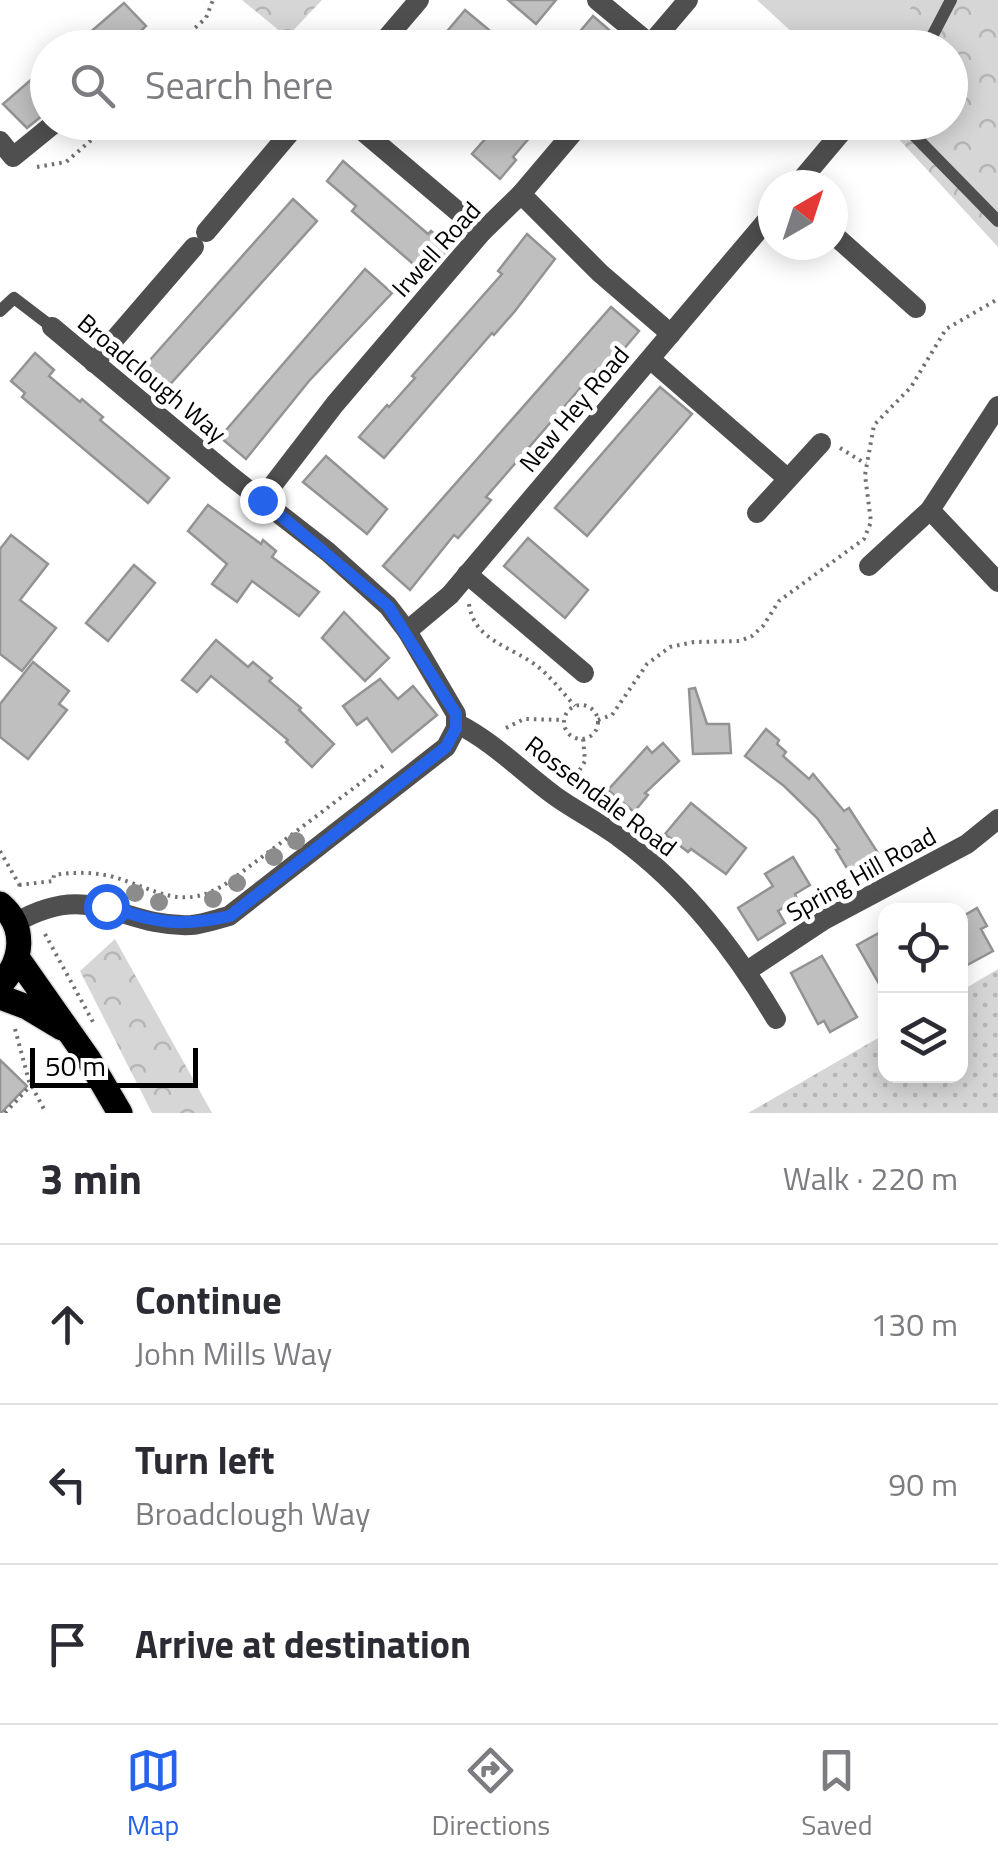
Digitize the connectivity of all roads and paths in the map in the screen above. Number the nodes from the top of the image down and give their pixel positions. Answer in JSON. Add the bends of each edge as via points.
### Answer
{"nodes":[{"id":1,"x":212,"y":0,"type":"edge"},
{"id":2,"x":419,"y":0,"type":"edge"},
{"id":3,"x":597,"y":0,"type":"edge"},
{"id":4,"x":688,"y":0,"type":"edge"},
{"id":5,"x":951,"y":0,"type":"edge"},
{"id":6,"x":193,"y":30,"type":"edge"},
{"id":7,"x":393,"y":30,"type":"edge"},
{"id":8,"x":630,"y":30,"type":"edge"},
{"id":9,"x":662,"y":30,"type":"edge"},
{"id":10,"x":935,"y":30,"type":"edge"},
{"id":11,"x":30,"y":136,"type":"edge"},
{"id":12,"x":91,"y":140,"type":"edge"},
{"id":13,"x":284,"y":140,"type":"edge"},
{"id":14,"x":373,"y":140,"type":"edge"},
{"id":15,"x":567,"y":140,"type":"edge"},
{"id":16,"x":835,"y":140,"type":"edge"},
{"id":17,"x":919,"y":140,"type":"edge"},
{"id":18,"x":6,"y":149,"type":"edge"},
{"id":19,"x":810,"y":170,"type":"edge"},
{"id":20,"x":521,"y":194,"type":"junction"},
{"id":21,"x":998,"y":221,"type":"edge"},
{"id":22,"x":758,"y":231,"type":"edge"},
{"id":23,"x":482,"y":232,"type":"junction"},
{"id":24,"x":848,"y":247,"type":"edge"},
{"id":25,"x":998,"y":299,"type":"edge"},
{"id":26,"x":916,"y":308,"type":"dead end"},
{"id":27,"x":0,"y":311,"type":"edge"},
{"id":28,"x":52,"y":327,"type":"joint"},
{"id":29,"x":670,"y":334,"type":"junction"},
{"id":30,"x":650,"y":358,"type":"junction"},
{"id":31,"x":94,"y":363,"type":"junction"},
{"id":32,"x":998,"y":406,"type":"edge"},
{"id":33,"x":821,"y":444,"type":"joint"},
{"id":34,"x":867,"y":464,"type":"junction"},
{"id":35,"x":786,"y":478,"type":"junction"},
{"id":36,"x":262,"y":500,"type":"junction"},
{"id":37,"x":930,"y":510,"type":"junction"},
{"id":38,"x":757,"y":513,"type":"dead end"},
{"id":39,"x":869,"y":566,"type":"dead end"},
{"id":40,"x":471,"y":578,"type":"junction"},
{"id":41,"x":998,"y":582,"type":"edge"},
{"id":42,"x":406,"y":631,"type":"junction"},
{"id":43,"x":584,"y":673,"type":"dead end"},
{"id":44,"x":575,"y":706,"type":"junction"},
{"id":45,"x":564,"y":720,"type":"junction"},
{"id":46,"x":598,"y":720,"type":"junction"},
{"id":47,"x":456,"y":725,"type":"junction"},
{"id":48,"x":584,"y":738,"type":"junction"},
{"id":49,"x":489,"y":740,"type":"junction"},
{"id":50,"x":364,"y":780,"type":"dead end"},
{"id":51,"x":561,"y":800,"type":"junction"},
{"id":52,"x":998,"y":820,"type":"edge"},
{"id":53,"x":19,"y":884,"type":"dead end"},
{"id":54,"x":15,"y":914,"type":"edge"},
{"id":55,"x":48,"y":939,"type":"dead end"},
{"id":56,"x":18,"y":959,"type":"junction"},
{"id":57,"x":64,"y":968,"type":"dead end"},
{"id":58,"x":748,"y":971,"type":"junction"},
{"id":59,"x":0,"y":986,"type":"edge"},
{"id":60,"x":0,"y":997,"type":"edge"},
{"id":61,"x":776,"y":1018,"type":"dead end"},
{"id":62,"x":66,"y":1030,"type":"junction"},
{"id":63,"x":29,"y":1036,"type":"dead end"},
{"id":64,"x":32,"y":1084,"type":"junction"},
{"id":65,"x":4,"y":1113,"type":"edge"},
{"id":66,"x":46,"y":1113,"type":"edge"},
{"id":67,"x":120,"y":1113,"type":"edge"}],
"edges":[{"from":1,"to":6,"type":"path"},
{"from":2,"to":7,"type":"street"},
{"from":3,"to":8,"type":"street"},
{"from":4,"to":9,"type":"street"},
{"from":5,"to":10,"type":"lane"},
{"from":11,"to":18,"type":"street"},
{"from":12,"to":18,"type":"path","via":[[66,162],[44,168],[24,166]]},
{"from":13,"to":31,"type":"street"},
{"from":14,"to":23,"type":"street"},
{"from":15,"to":20,"type":"street","name":"Irwell Road"},
{"from":16,"to":19,"type":"street"},
{"from":17,"to":21,"type":"lane"},
{"from":20,"to":23,"type":"street","name":"Irwell Road"},
{"from":20,"to":29,"type":"street"},
{"from":22,"to":29,"type":"street","name":"New Hey Road"},
{"from":23,"to":36,"type":"street","name":"Irwell Road"},
{"from":24,"to":26,"type":"street"},
{"from":25,"to":34,"type":"path","via":[[946,330],[911,387],[874,425]]},
{"from":27,"to":28,"type":"lane","via":[[14,298]]},
{"from":28,"to":31,"type":"street","name":"Broadclough Way"},
{"from":29,"to":30,"type":"street","name":"New Hey Road"},
{"from":30,"to":35,"type":"street"},
{"from":30,"to":40,"type":"street","name":"New Hey Road"},
{"from":31,"to":36,"type":"street","name":"Broadclough Way"},
{"from":32,"to":37,"type":"street"},
{"from":33,"to":34,"type":"path"},
{"from":33,"to":35,"type":"street"},
{"from":34,"to":46,"type":"path","via":[[871,522],[864,540],[779,601],[752,636],[670,647],[647,664],[612,714]]},
{"from":35,"to":38,"type":"street"},
{"from":36,"to":42,"type":"street","name":"Broadclough Way","via":[[388,606]]},
{"from":37,"to":39,"type":"street"},
{"from":37,"to":41,"type":"street"},
{"from":40,"to":42,"type":"street","name":"New Hey Road"},
{"from":40,"to":43,"type":"street"},
{"from":40,"to":44,"type":"path","via":[[474,623],[536,664]]},
{"from":42,"to":47,"type":"street","name":"Broadclough Way","via":[[456,714]]},
{"from":44,"to":45,"type":"path"},
{"from":44,"to":46,"type":"path","via":[[589,707]]},
{"from":45,"to":48,"type":"path","via":[[570,735]]},
{"from":45,"to":49,"type":"path","via":[[524,719]]},
{"from":46,"to":48,"type":"path"},
{"from":47,"to":49,"type":"street","name":"Rossendale Road"},
{"from":47,"to":54,"type":"street","via":[[446,747],[230,916],[156,922],[77,904]]},
{"from":48,"to":51,"type":"path","via":[[585,761]]},
{"from":49,"to":51,"type":"street","name":"Rossendale Road"},
{"from":50,"to":53,"type":"path","via":[[204,895],[167,896],[94,873]]},
{"from":51,"to":58,"type":"street","name":"Rossendale Road","via":[[649,860]]},
{"from":52,"to":58,"type":"street","name":"Spring Hill Road"},
{"from":54,"to":56,"type":"main road"},
{"from":55,"to":57,"type":"path"},
{"from":56,"to":59,"type":"main road"},
{"from":56,"to":62,"type":"main road"},
{"from":58,"to":61,"type":"street","name":"Rossendale Road"},
{"from":60,"to":62,"type":"main road"},
{"from":62,"to":67,"type":"main road"},
{"from":63,"to":64,"type":"path","via":[[14,1030]]},
{"from":64,"to":65,"type":"path"},
{"from":64,"to":66,"type":"path"}]}
